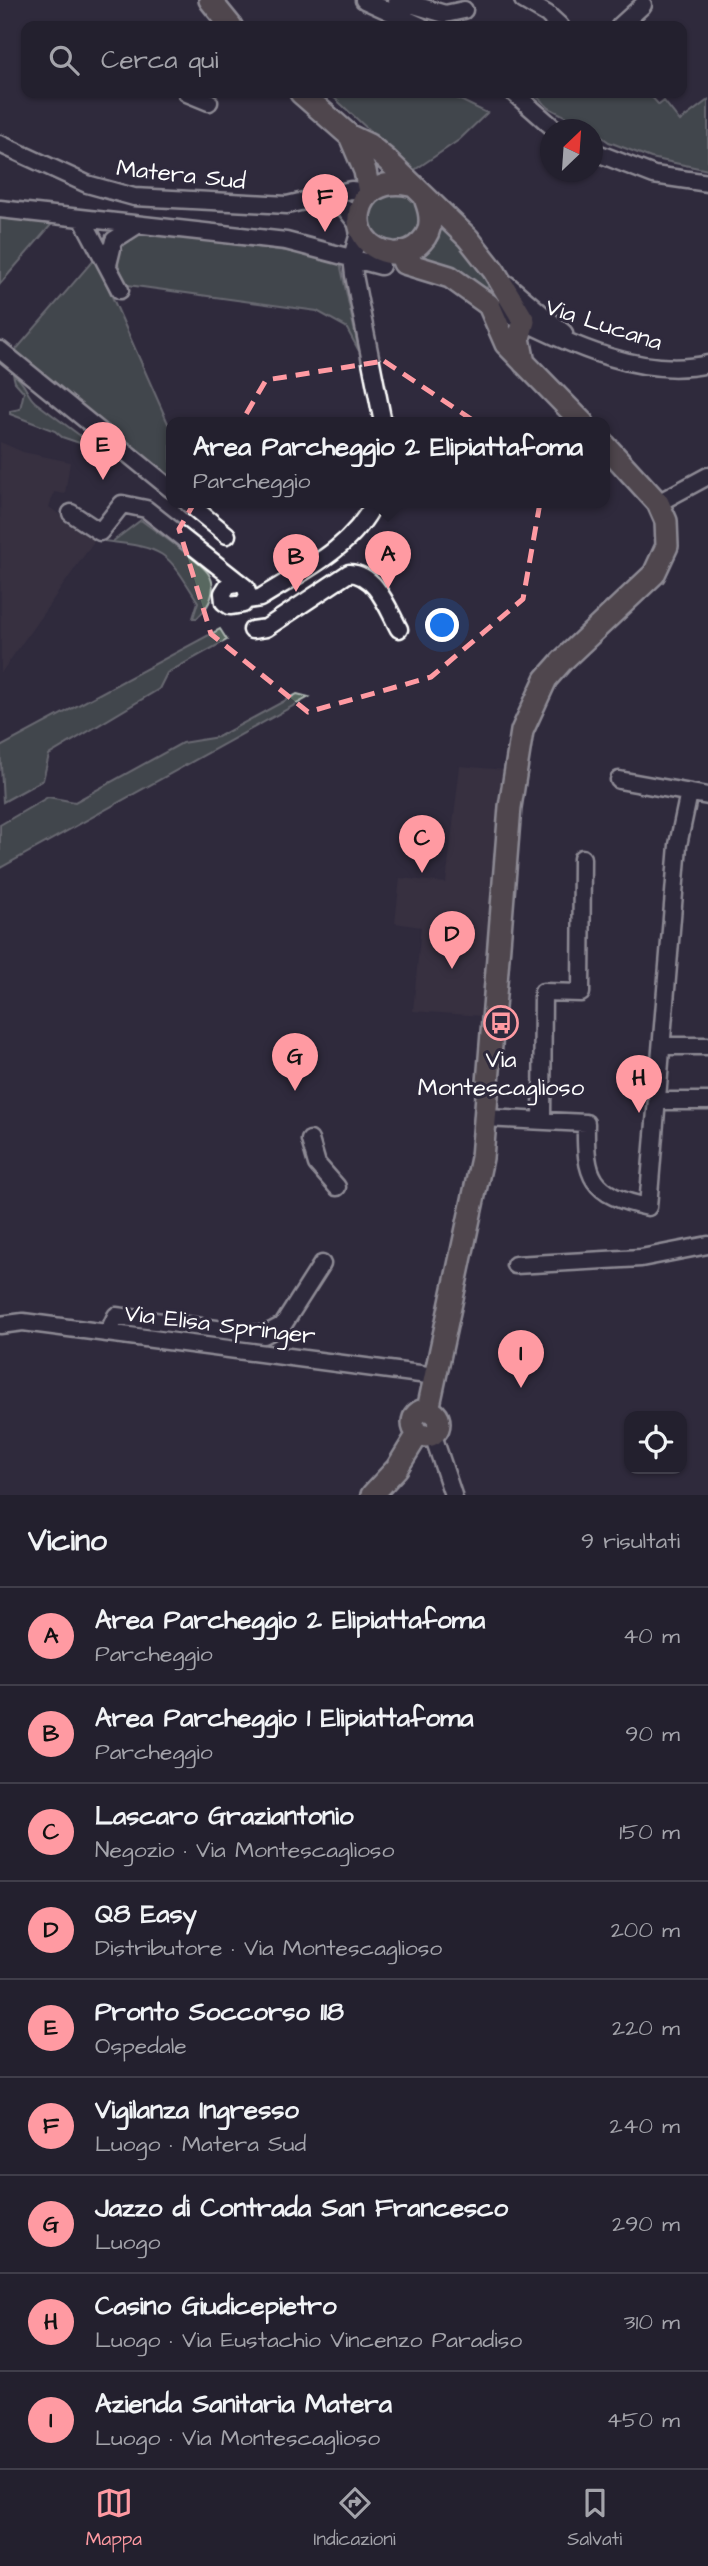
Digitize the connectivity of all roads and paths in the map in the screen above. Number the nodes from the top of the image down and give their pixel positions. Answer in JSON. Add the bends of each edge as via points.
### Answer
{"nodes":[{"id":1,"x":210,"y":0,"type":"edge"},
{"id":2,"x":364,"y":0,"type":"edge"},
{"id":3,"x":397,"y":0,"type":"edge"},
{"id":4,"x":523,"y":0,"type":"edge"},
{"id":5,"x":467,"y":5,"type":"edge"},
{"id":6,"x":643,"y":5,"type":"dead end"},
{"id":7,"x":227,"y":21,"type":"edge"},
{"id":8,"x":410,"y":21,"type":"edge"},
{"id":9,"x":556,"y":21,"type":"edge"},
{"id":10,"x":625,"y":21,"type":"edge"},
{"id":11,"x":199,"y":98,"type":"edge"},
{"id":12,"x":307,"y":98,"type":"edge"},
{"id":13,"x":522,"y":98,"type":"edge"},
{"id":14,"x":209,"y":102,"type":"dead end"},
{"id":15,"x":544,"y":119,"type":"edge"},
{"id":16,"x":350,"y":136,"type":"junction"},
{"id":17,"x":0,"y":144,"type":"edge"},
{"id":18,"x":603,"y":155,"type":"edge"},
{"id":19,"x":708,"y":183,"type":"edge"},
{"id":20,"x":410,"y":186,"type":"junction"},
{"id":21,"x":369,"y":192,"type":"junction"},
{"id":22,"x":324,"y":199,"type":"junction"},
{"id":23,"x":426,"y":201,"type":"junction"},
{"id":24,"x":0,"y":209,"type":"edge"},
{"id":25,"x":83,"y":220,"type":"junction"},
{"id":26,"x":138,"y":225,"type":"junction"},
{"id":27,"x":360,"y":228,"type":"junction"},
{"id":28,"x":352,"y":257,"type":"junction"},
{"id":29,"x":393,"y":258,"type":"junction"},
{"id":30,"x":108,"y":265,"type":"junction"},
{"id":31,"x":494,"y":271,"type":"junction"},
{"id":32,"x":358,"y":287,"type":"junction"},
{"id":33,"x":120,"y":290,"type":"dead end"},
{"id":34,"x":489,"y":305,"type":"junction"},
{"id":35,"x":524,"y":321,"type":"junction"},
{"id":36,"x":587,"y":347,"type":"junction"},
{"id":37,"x":0,"y":349,"type":"edge"},
{"id":38,"x":524,"y":363,"type":"junction"},
{"id":39,"x":708,"y":364,"type":"edge"},
{"id":40,"x":382,"y":417,"type":"edge"},
{"id":41,"x":577,"y":417,"type":"edge"},
{"id":42,"x":610,"y":450,"type":"edge"},
{"id":43,"x":708,"y":476,"type":"edge"},
{"id":44,"x":166,"y":485,"type":"edge"},
{"id":45,"x":659,"y":503,"type":"junction"},
{"id":46,"x":194,"y":508,"type":"edge"},
{"id":47,"x":371,"y":508,"type":"edge"},
{"id":48,"x":71,"y":513,"type":"dead end"},
{"id":49,"x":227,"y":535,"type":"dead end"},
{"id":50,"x":239,"y":595,"type":"junction"},
{"id":51,"x":399,"y":629,"type":"dead end"},
{"id":52,"x":619,"y":780,"type":"dead end"},
{"id":53,"x":689,"y":793,"type":"junction"},
{"id":54,"x":708,"y":796,"type":"edge"},
{"id":55,"x":582,"y":858,"type":"dead end"},
{"id":56,"x":663,"y":1046,"type":"junction"},
{"id":57,"x":708,"y":1046,"type":"edge"},
{"id":58,"x":658,"y":1101,"type":"junction"},
{"id":59,"x":708,"y":1101,"type":"edge"},
{"id":60,"x":485,"y":1118,"type":"junction"},
{"id":61,"x":542,"y":1121,"type":"junction"},
{"id":62,"x":310,"y":1140,"type":"dead end"},
{"id":63,"x":337,"y":1188,"type":"dead end"},
{"id":64,"x":708,"y":1245,"type":"edge"},
{"id":65,"x":322,"y":1264,"type":"dead end"},
{"id":66,"x":515,"y":1265,"type":"dead end"},
{"id":67,"x":0,"y":1325,"type":"edge"},
{"id":68,"x":108,"y":1333,"type":"junction"},
{"id":69,"x":435,"y":1376,"type":"junction"},
{"id":70,"x":426,"y":1434,"type":"junction"},
{"id":71,"x":372,"y":1495,"type":"edge"},
{"id":72,"x":453,"y":1495,"type":"edge"}],
"edges":[{"from":1,"to":7,"type":"main road"},
{"from":2,"to":8,"type":"street"},
{"from":3,"to":5,"type":"street","via":[[445,14]]},
{"from":4,"to":9,"type":"street"},
{"from":6,"to":10,"type":"street"},
{"from":11,"to":14,"type":"street"},
{"from":12,"to":16,"type":"main road"},
{"from":13,"to":15,"type":"street"},
{"from":16,"to":20,"type":"main road","via":[[378,153]]},
{"from":16,"to":21,"type":"main road"},
{"from":17,"to":22,"type":"street","name":"Matera Sud","via":[[87,184],[134,197],[287,205]]},
{"from":18,"to":19,"type":"street","via":[[654,175]]},
{"from":20,"to":21,"type":"main road","via":[[395,182]]},
{"from":20,"to":23,"type":"main road"},
{"from":21,"to":22,"type":"street","name":"Matera Sud","via":[[351,190]]},
{"from":21,"to":27,"type":"main road","via":[[359,212]]},
{"from":22,"to":27,"type":"street","via":[[345,208]]},
{"from":23,"to":29,"type":"main road","via":[[430,219],[425,237],[415,248]]},
{"from":23,"to":31,"type":"main road","via":[[468,238]]},
{"from":24,"to":25,"type":"street"},
{"from":25,"to":26,"type":"street"},
{"from":25,"to":30,"type":"street"},
{"from":26,"to":28,"type":"street","via":[[286,241]]},
{"from":26,"to":30,"type":"street","via":[[114,240]]},
{"from":27,"to":28,"type":"street"},
{"from":27,"to":29,"type":"main road","via":[[370,244]]},
{"from":28,"to":29,"type":"street"},
{"from":28,"to":32,"type":"street"},
{"from":29,"to":32,"type":"street"},
{"from":29,"to":34,"type":"main road","via":[[450,278]]},
{"from":30,"to":33,"type":"street"},
{"from":31,"to":35,"type":"main road"},
{"from":31,"to":36,"type":"street","via":[[553,325]]},
{"from":32,"to":40,"type":"street"},
{"from":34,"to":35,"type":"street","name":"Via Lucana"},
{"from":34,"to":38,"type":"main road","via":[[506,344]]},
{"from":35,"to":36,"type":"street","name":"Via Lucana"},
{"from":35,"to":38,"type":"main road","via":[[519,338]]},
{"from":36,"to":39,"type":"street","name":"Via Lucana","via":[[658,368]]},
{"from":37,"to":44,"type":"street"},
{"from":38,"to":41,"type":"main road"},
{"from":42,"to":45,"type":"main road"},
{"from":43,"to":45,"type":"street"},
{"from":45,"to":60,"type":"main road","via":[[668,537],[654,575],[546,679],[522,731],[510,807]]},
{"from":46,"to":49,"type":"street"},
{"from":47,"to":50,"type":"street","via":[[341,546],[260,598]]},
{"from":48,"to":50,"type":"street","via":[[100,532],[122,504],[146,509],[197,550]]},
{"from":50,"to":51,"type":"street","via":[[247,626],[266,628],[349,573],[361,573]]},
{"from":52,"to":53,"type":"street"},
{"from":53,"to":54,"type":"street"},
{"from":53,"to":56,"type":"street","via":[[678,845]]},
{"from":55,"to":61,"type":"street","via":[[581,993],[543,992]]},
{"from":56,"to":57,"type":"street"},
{"from":56,"to":58,"type":"street"},
{"from":58,"to":59,"type":"street"},
{"from":58,"to":61,"type":"street","via":[[648,1207],[614,1196],[594,1183],[586,1164],[586,1123]]},
{"from":60,"to":61,"type":"street"},
{"from":60,"to":69,"type":"main road","via":[[475,1194]]},
{"from":62,"to":63,"type":"street","via":[[317,1164]]},
{"from":64,"to":66,"type":"street","via":[[641,1258]]},
{"from":65,"to":68,"type":"street","via":[[283,1325],[264,1335],[116,1317]]},
{"from":67,"to":68,"type":"street","name":"Via Elisa Springer","via":[[23,1322]]},
{"from":68,"to":69,"type":"street","name":"Via Elisa Springer"},
{"from":69,"to":70,"type":"main road","via":[[428,1410],[439,1419],[439,1428]]},
{"from":70,"to":71,"type":"main road"},
{"from":70,"to":72,"type":"street"}]}
